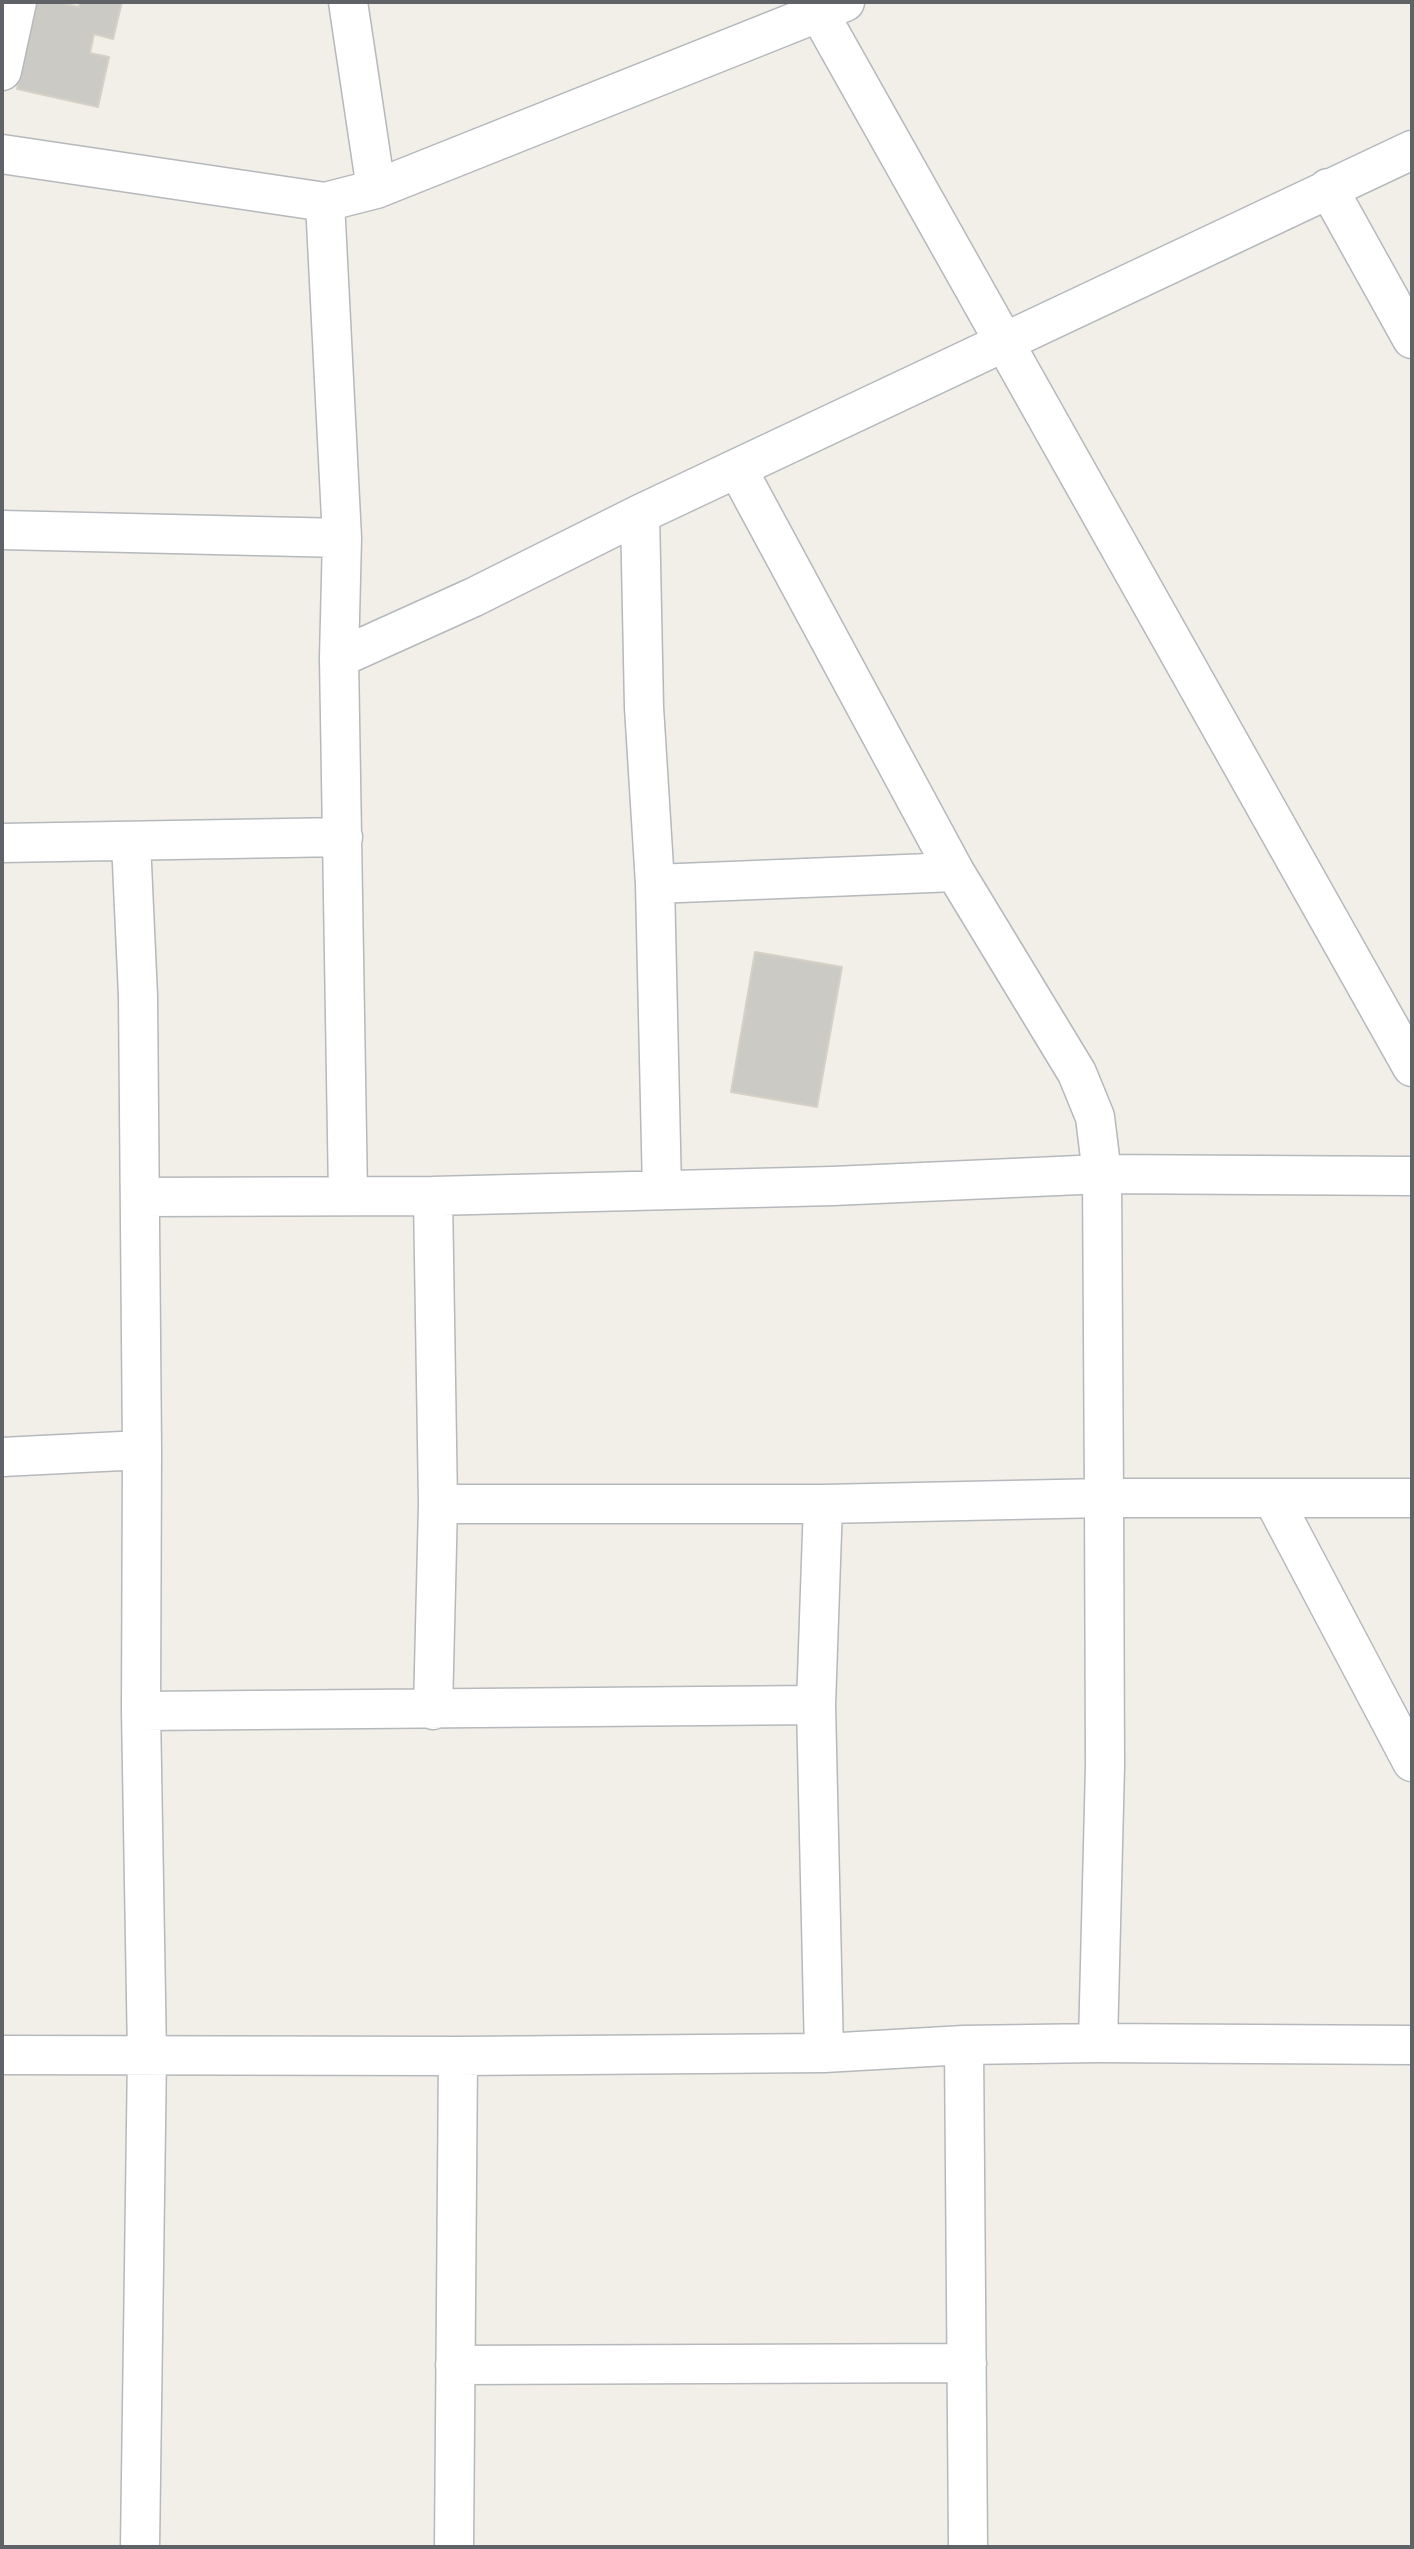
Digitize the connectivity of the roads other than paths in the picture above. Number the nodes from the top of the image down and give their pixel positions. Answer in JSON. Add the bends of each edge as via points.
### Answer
{"nodes":[{"id":1,"x":16,"y":2,"type":"edge"},
{"id":2,"x":348,"y":2,"type":"edge"},
{"id":3,"x":832,"y":7,"type":"edge"},
{"id":4,"x":2,"y":71,"type":"edge"},
{"id":5,"x":1412,"y":150,"type":"edge"},
{"id":6,"x":2,"y":154,"type":"edge"},
{"id":7,"x":1328,"y":188,"type":"junction"},
{"id":8,"x":376,"y":189,"type":"junction"},
{"id":9,"x":325,"y":202,"type":"junction"},
{"id":10,"x":1412,"y":339,"type":"edge"},
{"id":11,"x":1004,"y":344,"type":"junction"},
{"id":12,"x":738,"y":470,"type":"junction"},
{"id":13,"x":640,"y":514,"type":"junction"},
{"id":14,"x":2,"y":530,"type":"edge"},
{"id":15,"x":342,"y":538,"type":"junction"},
{"id":16,"x":339,"y":658,"type":"junction"},
{"id":17,"x":343,"y":837,"type":"junction"},
{"id":18,"x":131,"y":842,"type":"junction"},
{"id":19,"x":2,"y":843,"type":"edge"},
{"id":20,"x":955,"y":872,"type":"junction"},
{"id":21,"x":655,"y":884,"type":"junction"},
{"id":22,"x":1412,"y":1067,"type":"edge"},
{"id":23,"x":1101,"y":1174,"type":"junction"},
{"id":24,"x":1412,"y":1176,"type":"edge"},
{"id":25,"x":662,"y":1190,"type":"junction"},
{"id":26,"x":348,"y":1196,"type":"junction"},
{"id":27,"x":433,"y":1196,"type":"junction"},
{"id":28,"x":140,"y":1197,"type":"junction"},
{"id":29,"x":142,"y":1450,"type":"junction"},
{"id":30,"x":2,"y":1457,"type":"edge"},
{"id":31,"x":1412,"y":1497,"type":"edge"},
{"id":32,"x":1104,"y":1498,"type":"junction"},
{"id":33,"x":1273,"y":1499,"type":"junction"},
{"id":34,"x":438,"y":1504,"type":"junction"},
{"id":35,"x":823,"y":1504,"type":"junction"},
{"id":36,"x":816,"y":1705,"type":"junction"},
{"id":37,"x":433,"y":1710,"type":"junction"},
{"id":38,"x":141,"y":1711,"type":"junction"},
{"id":39,"x":1412,"y":1762,"type":"edge"},
{"id":40,"x":1098,"y":2043,"type":"junction"},
{"id":41,"x":964,"y":2045,"type":"junction"},
{"id":42,"x":1412,"y":2045,"type":"edge"},
{"id":43,"x":824,"y":2053,"type":"junction"},
{"id":44,"x":2,"y":2055,"type":"edge"},
{"id":45,"x":147,"y":2055,"type":"junction"},
{"id":46,"x":458,"y":2056,"type":"junction"},
{"id":47,"x":967,"y":2363,"type":"junction"},
{"id":48,"x":455,"y":2365,"type":"junction"},
{"id":49,"x":140,"y":2547,"type":"edge"},
{"id":50,"x":454,"y":2547,"type":"edge"},
{"id":51,"x":968,"y":2547,"type":"edge"}],
"edges":[{"from":1,"to":4,"type":"street"},
{"from":2,"to":8,"type":"street"},
{"from":3,"to":8,"type":"street"},
{"from":3,"to":11,"type":"street"},
{"from":5,"to":7,"type":"street"},
{"from":6,"to":9,"type":"street"},
{"from":7,"to":10,"type":"street"},
{"from":7,"to":11,"type":"street"},
{"from":8,"to":9,"type":"street"},
{"from":9,"to":15,"type":"street"},
{"from":11,"to":12,"type":"street"},
{"from":11,"to":22,"type":"street"},
{"from":12,"to":13,"type":"street"},
{"from":12,"to":20,"type":"street"},
{"from":13,"to":16,"type":"street"},
{"from":13,"to":21,"type":"street","via":[[644,707]]},
{"from":14,"to":15,"type":"street"},
{"from":15,"to":16,"type":"street"},
{"from":16,"to":17,"type":"street"},
{"from":17,"to":18,"type":"street"},
{"from":17,"to":26,"type":"street"},
{"from":18,"to":19,"type":"street"},
{"from":18,"to":28,"type":"street"},
{"from":20,"to":21,"type":"street"},
{"from":20,"to":23,"type":"street","via":[[1077,1073],[1095,1117]]},
{"from":21,"to":25,"type":"street"},
{"from":23,"to":24,"type":"street"},
{"from":23,"to":25,"type":"street"},
{"from":23,"to":32,"type":"street"},
{"from":25,"to":27,"type":"street"},
{"from":26,"to":27,"type":"street"},
{"from":26,"to":28,"type":"street"},
{"from":27,"to":34,"type":"street"},
{"from":28,"to":29,"type":"street"},
{"from":29,"to":30,"type":"street"},
{"from":29,"to":38,"type":"street"},
{"from":31,"to":33,"type":"street"},
{"from":32,"to":33,"type":"street"},
{"from":32,"to":35,"type":"street"},
{"from":32,"to":40,"type":"street","via":[[1105,1766]]},
{"from":33,"to":39,"type":"street"},
{"from":34,"to":35,"type":"street"},
{"from":34,"to":37,"type":"street"},
{"from":35,"to":36,"type":"street"},
{"from":36,"to":37,"type":"street"},
{"from":36,"to":43,"type":"street"},
{"from":37,"to":38,"type":"street"},
{"from":38,"to":45,"type":"street"},
{"from":40,"to":41,"type":"street"},
{"from":40,"to":42,"type":"street"},
{"from":41,"to":43,"type":"street"},
{"from":41,"to":47,"type":"street"},
{"from":43,"to":46,"type":"street"},
{"from":44,"to":45,"type":"street"},
{"from":45,"to":46,"type":"street"},
{"from":45,"to":49,"type":"street"},
{"from":46,"to":48,"type":"street"},
{"from":47,"to":48,"type":"street"},
{"from":47,"to":51,"type":"street"},
{"from":48,"to":50,"type":"street"}]}
